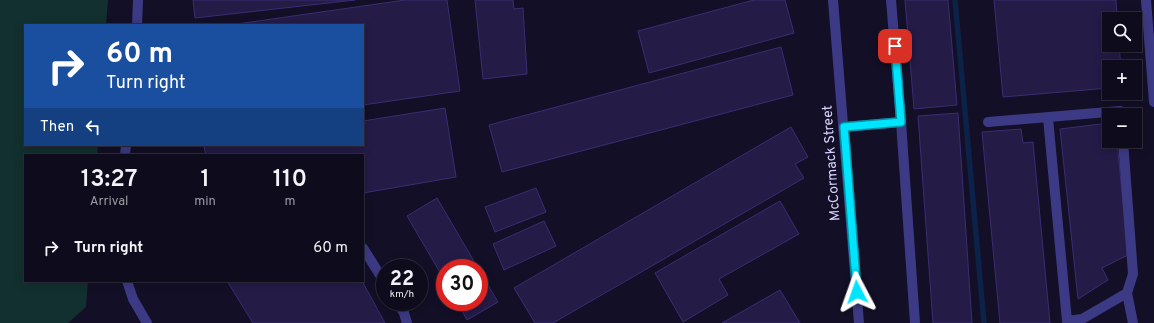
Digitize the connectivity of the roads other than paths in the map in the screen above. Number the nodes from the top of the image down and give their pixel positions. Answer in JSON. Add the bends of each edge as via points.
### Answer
{"nodes":[{"id":1,"x":138,"y":0,"type":"edge"},
{"id":2,"x":833,"y":0,"type":"edge"},
{"id":3,"x":891,"y":0,"type":"edge"},
{"id":4,"x":1146,"y":0,"type":"edge"},
{"id":5,"x":136,"y":24,"type":"edge"},
{"id":6,"x":1154,"y":102,"type":"edge"},
{"id":7,"x":1102,"y":113,"type":"edge"},
{"id":8,"x":1048,"y":118,"type":"junction"},
{"id":9,"x":901,"y":122,"type":"junction"},
{"id":10,"x":988,"y":122,"type":"dead end"},
{"id":11,"x":844,"y":127,"type":"junction"},
{"id":12,"x":1124,"y":148,"type":"edge"},
{"id":13,"x":364,"y":250,"type":"edge"},
{"id":14,"x":376,"y":269,"type":"edge"},
{"id":15,"x":127,"y":282,"type":"edge"},
{"id":16,"x":1127,"y":293,"type":"junction"},
{"id":17,"x":403,"y":311,"type":"edge"},
{"id":18,"x":147,"y":323,"type":"edge"},
{"id":19,"x":407,"y":323,"type":"edge"},
{"id":20,"x":859,"y":323,"type":"edge"},
{"id":21,"x":915,"y":323,"type":"edge"},
{"id":22,"x":1133,"y":323,"type":"edge"}],
"edges":[{"from":1,"to":5,"type":"street"},
{"from":2,"to":11,"type":"street","name":"McCormack Street"},
{"from":3,"to":9,"type":"street"},
{"from":4,"to":6,"type":"street"},
{"from":7,"to":8,"type":"street"},
{"from":8,"to":10,"type":"street"},
{"from":8,"to":16,"type":"street","via":[[1067,320],[1082,319]]},
{"from":9,"to":11,"type":"street"},
{"from":9,"to":21,"type":"street"},
{"from":11,"to":20,"type":"street","name":"McCormack Street"},
{"from":12,"to":16,"type":"street","via":[[1133,274]]},
{"from":13,"to":14,"type":"street"},
{"from":15,"to":18,"type":"street","via":[[133,299]]},
{"from":16,"to":22,"type":"street"},
{"from":17,"to":19,"type":"street"}]}
